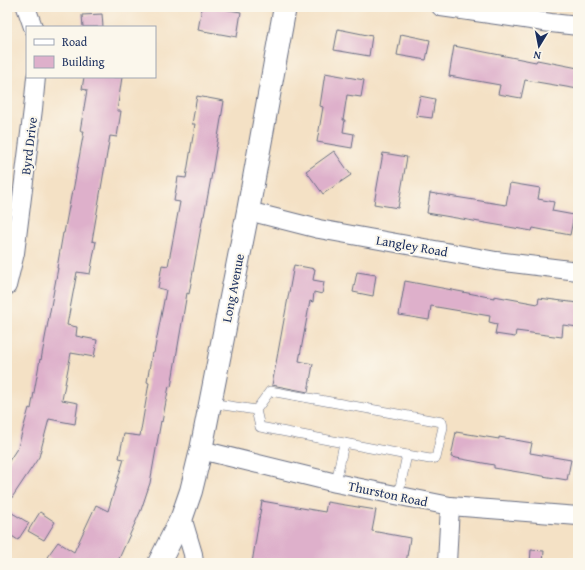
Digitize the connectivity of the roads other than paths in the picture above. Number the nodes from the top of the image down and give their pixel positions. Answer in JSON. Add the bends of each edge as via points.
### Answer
{"nodes":[{"id":1,"x":26,"y":7,"type":"edge"},
{"id":2,"x":285,"y":7,"type":"edge"},
{"id":3,"x":441,"y":7,"type":"edge"},
{"id":4,"x":33,"y":26,"type":"edge"},
{"id":5,"x":578,"y":26,"type":"edge"},
{"id":6,"x":36,"y":78,"type":"edge"},
{"id":7,"x":248,"y":211,"type":"junction"},
{"id":8,"x":578,"y":271,"type":"edge"},
{"id":9,"x":7,"y":286,"type":"edge"},
{"id":10,"x":210,"y":403,"type":"junction"},
{"id":11,"x":256,"y":410,"type":"junction"},
{"id":12,"x":344,"y":443,"type":"junction"},
{"id":13,"x":201,"y":450,"type":"junction"},
{"id":14,"x":406,"y":456,"type":"junction"},
{"id":15,"x":336,"y":483,"type":"junction"},
{"id":16,"x":398,"y":496,"type":"junction"},
{"id":17,"x":450,"y":506,"type":"junction"},
{"id":18,"x":578,"y":516,"type":"edge"},
{"id":19,"x":182,"y":517,"type":"junction"},
{"id":20,"x":159,"y":563,"type":"edge"},
{"id":21,"x":194,"y":563,"type":"edge"},
{"id":22,"x":447,"y":563,"type":"edge"}],
"edges":[{"from":1,"to":4,"type":"street"},
{"from":2,"to":7,"type":"street","name":"Long Avenue"},
{"from":3,"to":5,"type":"street"},
{"from":6,"to":9,"type":"street","name":"Byrd Drive","via":[[15,253]]},
{"from":7,"to":8,"type":"street","name":"Langley Road","via":[[319,229],[496,261]]},
{"from":7,"to":10,"type":"street","name":"Long Avenue"},
{"from":10,"to":11,"type":"lane"},
{"from":10,"to":13,"type":"street","name":"Long Avenue"},
{"from":11,"to":12,"type":"lane","via":[[260,427]]},
{"from":11,"to":14,"type":"lane","via":[[270,391],[442,422],[436,458]]},
{"from":12,"to":14,"type":"lane"},
{"from":12,"to":15,"type":"lane"},
{"from":13,"to":15,"type":"street","name":"Thurston Road"},
{"from":13,"to":19,"type":"street","name":"Long Avenue"},
{"from":14,"to":16,"type":"lane"},
{"from":15,"to":16,"type":"street","name":"Thurston Road"},
{"from":16,"to":17,"type":"street","name":"Thurston Road"},
{"from":17,"to":18,"type":"street","name":"Thurston Road"},
{"from":17,"to":22,"type":"street"},
{"from":19,"to":20,"type":"street","name":"Long Avenue"},
{"from":19,"to":21,"type":"street"}]}
